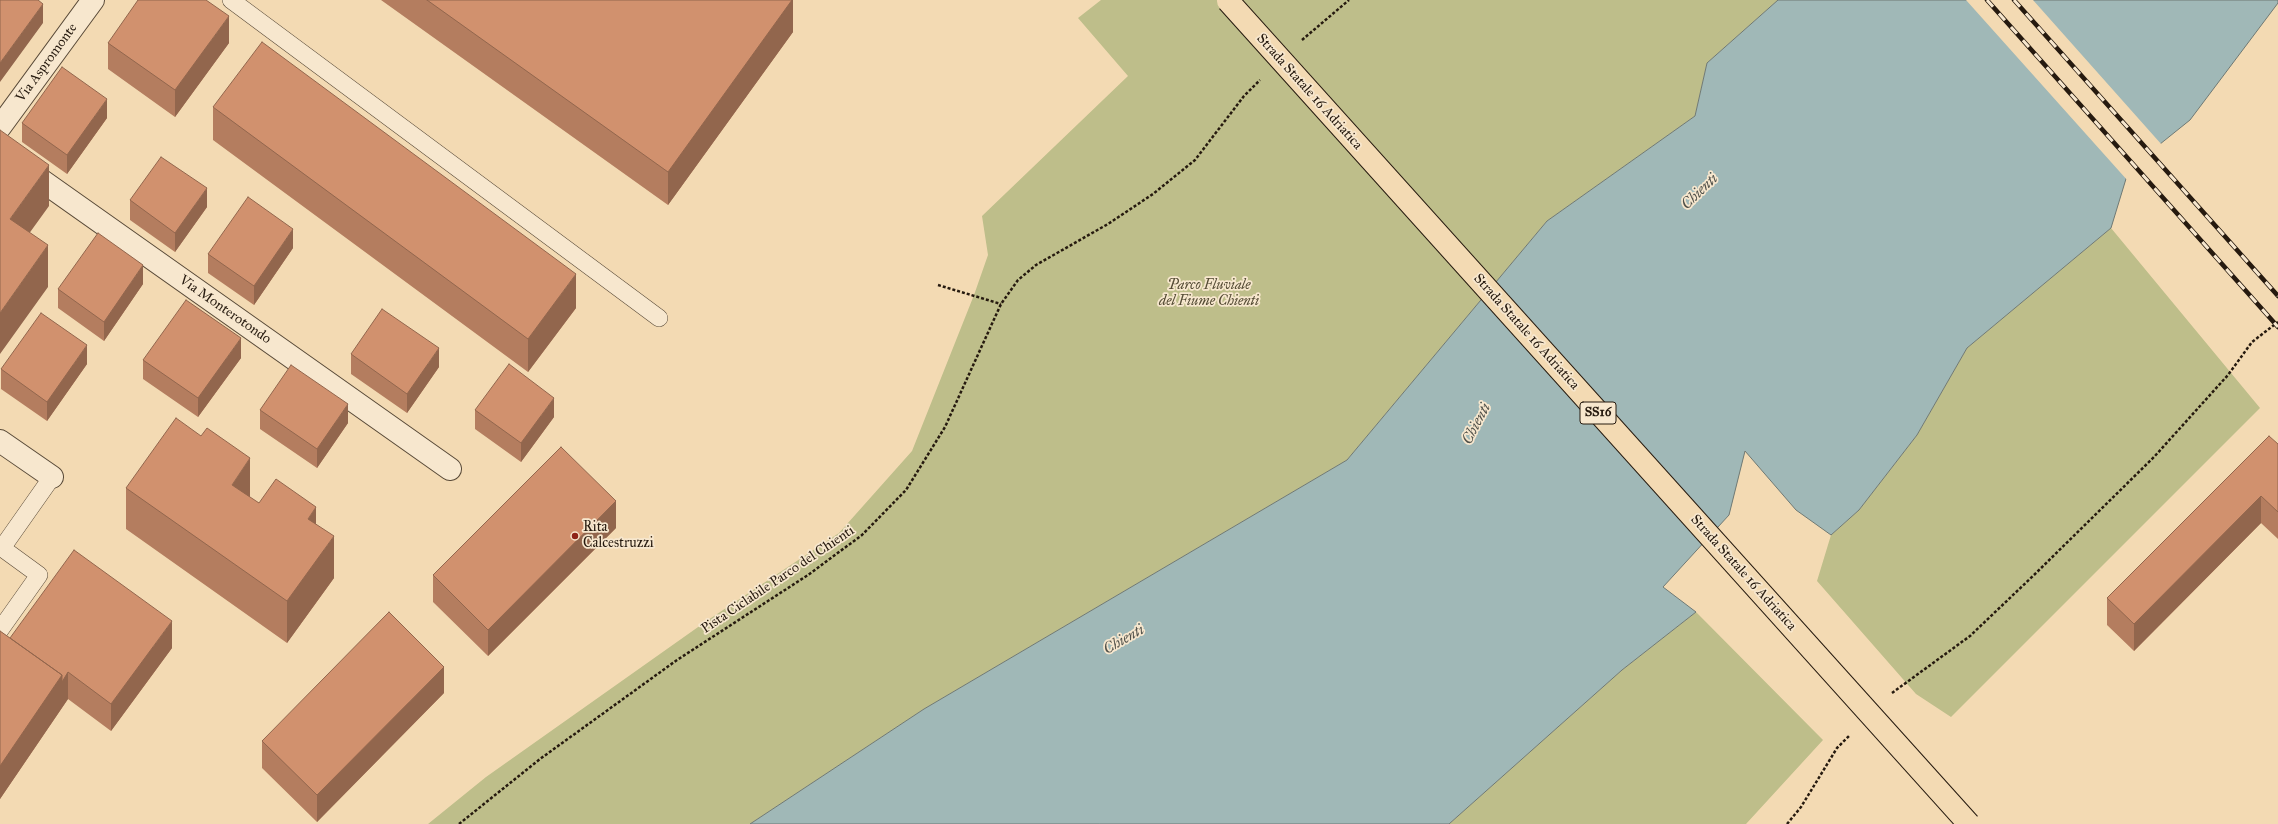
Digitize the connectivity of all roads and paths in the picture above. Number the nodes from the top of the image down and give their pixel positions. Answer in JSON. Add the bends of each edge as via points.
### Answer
{"nodes":[{"id":1,"x":93,"y":0,"type":"edge"},
{"id":2,"x":231,"y":0,"type":"edge"},
{"id":3,"x":1349,"y":0,"type":"edge"},
{"id":4,"x":1228,"y":1,"type":"dead end"},
{"id":5,"x":1296,"y":45,"type":"dead end"},
{"id":6,"x":1261,"y":79,"type":"dead end"},
{"id":7,"x":0,"y":127,"type":"edge"},
{"id":8,"x":0,"y":151,"type":"edge"},
{"id":9,"x":938,"y":285,"type":"dead end"},
{"id":10,"x":1001,"y":304,"type":"junction"},
{"id":11,"x":659,"y":318,"type":"dead end"},
{"id":12,"x":2278,"y":322,"type":"edge"},
{"id":13,"x":0,"y":441,"type":"edge"},
{"id":14,"x":450,"y":469,"type":"dead end"},
{"id":15,"x":52,"y":477,"type":"joint"},
{"id":16,"x":0,"y":630,"type":"edge"},
{"id":17,"x":1890,"y":695,"type":"dead end"},
{"id":18,"x":1853,"y":733,"type":"dead end"},
{"id":19,"x":459,"y":824,"type":"edge"},
{"id":20,"x":1787,"y":824,"type":"edge"},
{"id":21,"x":1969,"y":824,"type":"edge"}],
"edges":[{"from":1,"to":7,"type":"street","name":"Via Aspromonte"},
{"from":2,"to":11,"type":"lane"},
{"from":3,"to":5,"type":"path"},
{"from":4,"to":21,"type":"main road","name":"Strada Statale 16 Adriatica","number":"SS16","bridge":true},
{"from":6,"to":10,"type":"path","name":"Pista Ciclabile Parco del Chienti","via":[[1244,96],[1195,160],[1153,194],[1108,224],[1036,265],[1018,280]]},
{"from":8,"to":14,"type":"street","name":"Via Monterotondo"},
{"from":9,"to":10,"type":"path"},
{"from":10,"to":19,"type":"path","name":"Pista Ciclabile Parco del Chienti","via":[[945,427],[906,490],[862,535],[808,575],[677,660],[540,759]]},
{"from":12,"to":17,"type":"path","via":[[2252,342],[2228,375],[2154,457],[2034,575],[1970,636]]},
{"from":13,"to":15,"type":"street"},
{"from":15,"to":16,"type":"lane","via":[[2,548],[39,575]]},
{"from":18,"to":20,"type":"path","via":[[1837,748],[1801,807]]}]}
